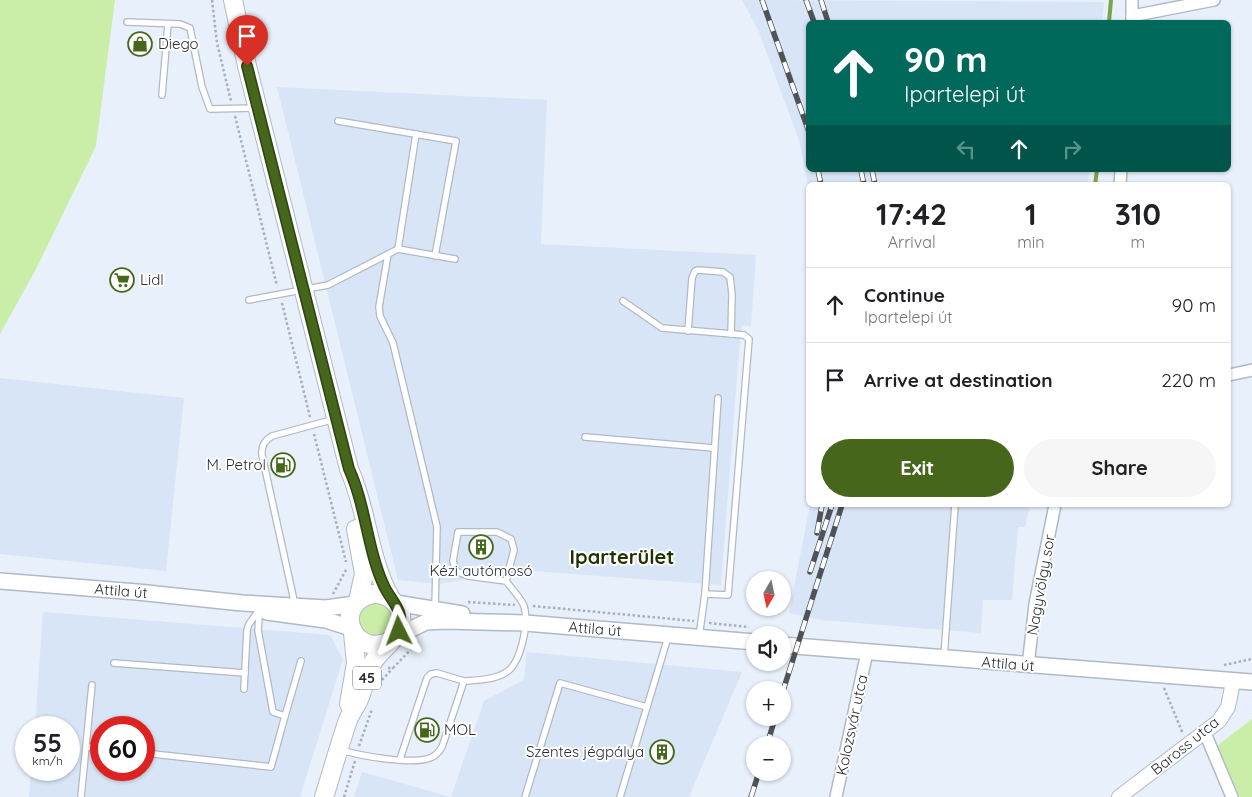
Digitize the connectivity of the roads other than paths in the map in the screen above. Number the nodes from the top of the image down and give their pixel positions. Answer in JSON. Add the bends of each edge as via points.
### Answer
{"nodes":[{"id":1,"x":233,"y":0,"type":"edge"},
{"id":2,"x":1132,"y":0,"type":"edge"},
{"id":3,"x":1214,"y":0,"type":"edge"},
{"id":4,"x":1132,"y":20,"type":"edge"},
{"id":5,"x":127,"y":22,"type":"dead end"},
{"id":6,"x":168,"y":24,"type":"junction"},
{"id":7,"x":162,"y":96,"type":"dead end"},
{"id":8,"x":258,"y":108,"type":"junction"},
{"id":9,"x":338,"y":121,"type":"dead end"},
{"id":10,"x":416,"y":134,"type":"junction"},
{"id":11,"x":398,"y":249,"type":"junction"},
{"id":12,"x":388,"y":254,"type":"junction"},
{"id":13,"x":435,"y":256,"type":"junction"},
{"id":14,"x":455,"y":259,"type":"dead end"},
{"id":15,"x":303,"y":289,"type":"junction"},
{"id":16,"x":249,"y":300,"type":"dead end"},
{"id":17,"x":623,"y":302,"type":"dead end"},
{"id":18,"x":688,"y":331,"type":"junction"},
{"id":19,"x":731,"y":334,"type":"junction"},
{"id":20,"x":1252,"y":370,"type":"edge"},
{"id":21,"x":1231,"y":375,"type":"edge"},
{"id":22,"x":718,"y":398,"type":"dead end"},
{"id":23,"x":336,"y":419,"type":"junction"},
{"id":24,"x":585,"y":437,"type":"dead end"},
{"id":25,"x":714,"y":448,"type":"junction"},
{"id":26,"x":349,"y":469,"type":"junction"},
{"id":27,"x":955,"y":507,"type":"edge"},
{"id":28,"x":1056,"y":507,"type":"edge"},
{"id":29,"x":0,"y":581,"type":"edge"},
{"id":30,"x":506,"y":581,"type":"junction"},
{"id":31,"x":704,"y":594,"type":"junction"},
{"id":32,"x":393,"y":601,"type":"junction"},
{"id":33,"x":357,"y":602,"type":"junction"},
{"id":34,"x":296,"y":605,"type":"junction"},
{"id":35,"x":260,"y":607,"type":"junction"},
{"id":36,"x":435,"y":610,"type":"junction"},
{"id":37,"x":525,"y":623,"type":"junction"},
{"id":38,"x":352,"y":630,"type":"junction"},
{"id":39,"x":669,"y":635,"type":"junction"},
{"id":40,"x":699,"y":637,"type":"junction"},
{"id":41,"x":393,"y":639,"type":"junction"},
{"id":42,"x":746,"y":641,"type":"edge"},
{"id":43,"x":791,"y":646,"type":"edge"},
{"id":44,"x":867,"y":652,"type":"junction"},
{"id":45,"x":944,"y":659,"type":"junction"},
{"id":46,"x":301,"y":661,"type":"dead end"},
{"id":47,"x":114,"y":663,"type":"dead end"},
{"id":48,"x":1028,"y":666,"type":"junction"},
{"id":49,"x":245,"y":673,"type":"junction"},
{"id":50,"x":464,"y":681,"type":"junction"},
{"id":51,"x":1233,"y":682,"type":"junction"},
{"id":52,"x":1252,"y":682,"type":"edge"},
{"id":53,"x":92,"y":685,"type":"dead end"},
{"id":54,"x":244,"y":689,"type":"dead end"},
{"id":55,"x":646,"y":707,"type":"junction"},
{"id":56,"x":285,"y":716,"type":"junction"},
{"id":57,"x":348,"y":718,"type":"junction"},
{"id":58,"x":1205,"y":733,"type":"junction"},
{"id":59,"x":87,"y":747,"type":"junction"},
{"id":60,"x":90,"y":747,"type":"edge"},
{"id":61,"x":339,"y":750,"type":"junction"},
{"id":62,"x":155,"y":754,"type":"edge"},
{"id":63,"x":400,"y":759,"type":"junction"},
{"id":64,"x":81,"y":797,"type":"edge"},
{"id":65,"x":324,"y":797,"type":"edge"},
{"id":66,"x":525,"y":797,"type":"edge"},
{"id":67,"x":620,"y":797,"type":"edge"},
{"id":68,"x":836,"y":797,"type":"edge"},
{"id":69,"x":1119,"y":797,"type":"edge"},
{"id":70,"x":1232,"y":797,"type":"edge"}],
"edges":[{"from":1,"to":8,"type":"main road","number":"45"},
{"from":2,"to":4,"type":"street"},
{"from":3,"to":4,"type":"street"},
{"from":5,"to":6,"type":"lane"},
{"from":6,"to":7,"type":"lane"},
{"from":6,"to":8,"type":"lane","via":[[190,28],[210,109]]},
{"from":8,"to":15,"type":"main road","number":"45"},
{"from":9,"to":10,"type":"lane"},
{"from":10,"to":11,"type":"lane"},
{"from":10,"to":13,"type":"lane","via":[[456,141]]},
{"from":11,"to":12,"type":"lane"},
{"from":11,"to":13,"type":"lane"},
{"from":12,"to":15,"type":"lane","via":[[328,285]]},
{"from":12,"to":36,"type":"lane","via":[[380,316],[393,343],[437,527]]},
{"from":13,"to":14,"type":"lane"},
{"from":15,"to":16,"type":"lane"},
{"from":15,"to":23,"type":"main road","number":"45"},
{"from":17,"to":18,"type":"lane","via":[[657,327]]},
{"from":18,"to":19,"type":"lane"},
{"from":18,"to":19,"type":"lane","via":[[692,278],[698,270],[723,272],[730,277]]},
{"from":19,"to":31,"type":"lane","via":[[744,335],[749,343],[728,595]]},
{"from":20,"to":21,"type":"street"},
{"from":22,"to":25,"type":"lane"},
{"from":23,"to":26,"type":"main road","number":"45"},
{"from":23,"to":34,"type":"lane","via":[[272,436],[262,447]]},
{"from":24,"to":25,"type":"lane"},
{"from":25,"to":31,"type":"lane"},
{"from":26,"to":32,"type":"main road","number":"45","via":[[356,485],[374,562]]},
{"from":26,"to":33,"type":"main road","number":"45","via":[[349,488],[364,574]]},
{"from":27,"to":45,"type":"lane"},
{"from":28,"to":48,"type":"street","name":"Nagyvölgy sor","via":[[1035,604]]},
{"from":29,"to":35,"type":"main road","name":"Attila út","via":[[137,592]]},
{"from":30,"to":30,"type":"lane","via":[[468,576],[456,571],[453,561],[458,532],[497,532],[511,539],[514,550]]},
{"from":30,"to":37,"type":"lane","via":[[524,606]]},
{"from":31,"to":40,"type":"lane"},
{"from":32,"to":33,"type":"main road","via":[[371,594]]},
{"from":32,"to":36,"type":"main road","name":"Attila út"},
{"from":32,"to":41,"type":"main road","number":"45","via":[[400,609],[402,624]]},
{"from":33,"to":34,"type":"main road","name":"Attila út","via":[[326,608]]},
{"from":33,"to":38,"type":"main road","number":"45","via":[[350,616]]},
{"from":34,"to":35,"type":"main road","name":"Attila út"},
{"from":35,"to":38,"type":"main road","name":"Attila út","via":[[276,614],[326,620]]},
{"from":35,"to":49,"type":"lane","via":[[248,624]]},
{"from":35,"to":56,"type":"lane","via":[[258,630],[273,712]]},
{"from":36,"to":37,"type":"main road","name":"Attila út"},
{"from":37,"to":39,"type":"main road","name":"Attila út"},
{"from":37,"to":41,"type":"main road","name":"Attila út","via":[[426,622]]},
{"from":37,"to":50,"type":"lane","via":[[518,659],[512,668],[488,680]]},
{"from":38,"to":41,"type":"main road","number":"45","via":[[370,645],[377,646]]},
{"from":38,"to":57,"type":"main road","number":"45","via":[[356,663]]},
{"from":39,"to":40,"type":"main road","name":"Attila út"},
{"from":39,"to":55,"type":"lane"},
{"from":40,"to":42,"type":"main road","name":"Attila út"},
{"from":41,"to":57,"type":"main road","number":"45","via":[[371,665],[359,699]]},
{"from":43,"to":44,"type":"main road","name":"Attila út"},
{"from":44,"to":45,"type":"main road","name":"Attila út"},
{"from":44,"to":68,"type":"street","name":"Kolozsvár utca"},
{"from":45,"to":48,"type":"main road","name":"Attila út"},
{"from":46,"to":56,"type":"lane"},
{"from":47,"to":49,"type":"lane"},
{"from":48,"to":51,"type":"main road","name":"Attila út"},
{"from":49,"to":54,"type":"lane"},
{"from":50,"to":63,"type":"lane","via":[[438,753],[424,759]]},
{"from":50,"to":63,"type":"lane","via":[[437,674],[427,678]]},
{"from":51,"to":52,"type":"main road","name":"Attila út"},
{"from":51,"to":58,"type":"street","name":"Baross utca","via":[[1224,714]]},
{"from":53,"to":59,"type":"lane"},
{"from":55,"to":66,"type":"lane","via":[[560,683]]},
{"from":55,"to":67,"type":"lane"},
{"from":56,"to":62,"type":"lane","via":[[271,768]]},
{"from":57,"to":61,"type":"main road","number":"45"},
{"from":58,"to":69,"type":"street","name":"Baross utca"},
{"from":58,"to":70,"type":"street"},
{"from":59,"to":60,"type":"lane"},
{"from":59,"to":64,"type":"lane"},
{"from":61,"to":63,"type":"lane"},
{"from":61,"to":65,"type":"main road","number":"45"}]}
